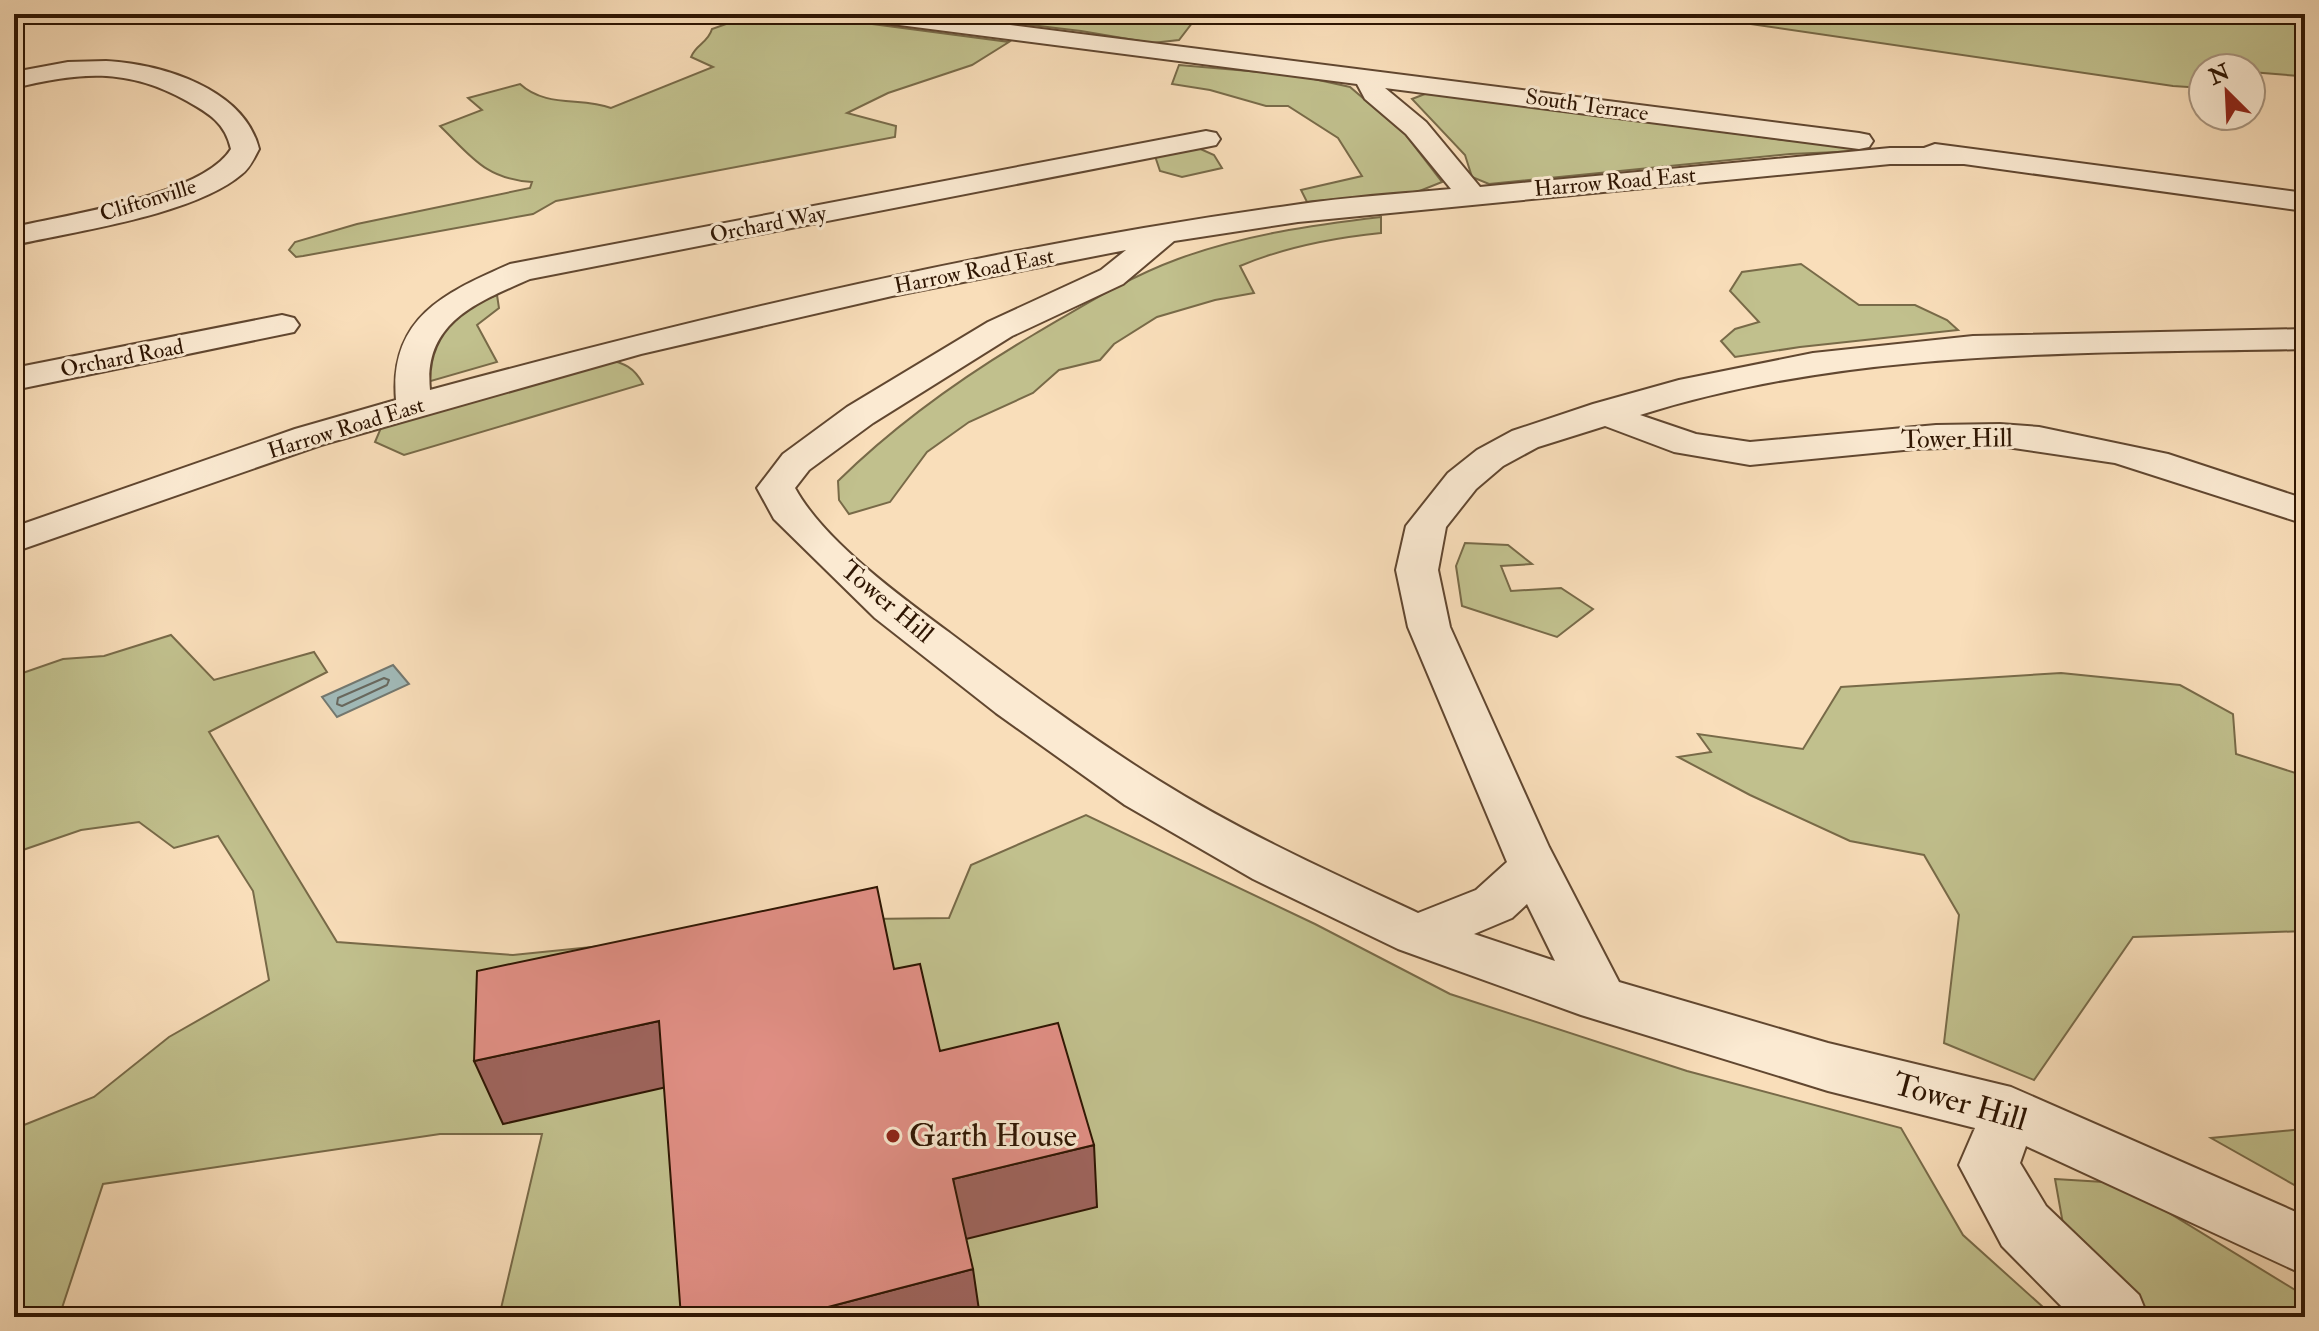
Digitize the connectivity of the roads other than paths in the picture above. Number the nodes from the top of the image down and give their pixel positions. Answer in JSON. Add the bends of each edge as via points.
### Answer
{"nodes":[{"id":1,"x":868,"y":14,"type":"edge"},
{"id":2,"x":1366,"y":76,"type":"junction"},
{"id":3,"x":14,"y":80,"type":"edge"},
{"id":4,"x":1206,"y":139,"type":"dead end"},
{"id":5,"x":1964,"y":156,"type":"junction"},
{"id":6,"x":1472,"y":196,"type":"junction"},
{"id":7,"x":2305,"y":202,"type":"edge"},
{"id":8,"x":1165,"y":233,"type":"junction"},
{"id":9,"x":14,"y":236,"type":"edge"},
{"id":10,"x":282,"y":325,"type":"dead end"},
{"id":11,"x":229,"y":337,"type":"junction"},
{"id":12,"x":2305,"y":339,"type":"edge"},
{"id":13,"x":234,"y":372,"type":"dead end"},
{"id":14,"x":14,"y":379,"type":"edge"},
{"id":15,"x":414,"y":406,"type":"junction"},
{"id":16,"x":1606,"y":412,"type":"junction"},
{"id":17,"x":2305,"y":512,"type":"edge"},
{"id":18,"x":14,"y":540,"type":"edge"},
{"id":19,"x":1534,"y":867,"type":"junction"},
{"id":20,"x":1417,"y":935,"type":"junction"},
{"id":21,"x":1600,"y":999,"type":"junction"},
{"id":22,"x":2011,"y":1112,"type":"junction"},
{"id":23,"x":2305,"y":1246,"type":"edge"},
{"id":24,"x":2116,"y":1317,"type":"edge"}],
"edges":[{"from":1,"to":2,"type":"street","name":"South Terrace"},
{"from":2,"to":5,"type":"street","name":"South Terrace"},
{"from":2,"to":6,"type":"street","via":[[1374,93],[1416,128]]},
{"from":3,"to":9,"type":"street","name":"Cliftonville","via":[[106,68],[163,77],[215,106],[241,129],[245,149],[233,168],[196,188]]},
{"from":4,"to":15,"type":"street","name":"Orchard Way","via":[[521,271],[451,305],[428,326],[414,350]]},
{"from":5,"to":6,"type":"street","name":"Harrow Road East","via":[[1890,156]]},
{"from":5,"to":7,"type":"street","name":"South Terrace"},
{"from":6,"to":8,"type":"street","name":"Harrow Road East"},
{"from":8,"to":15,"type":"street","name":"Harrow Road East","via":[[765,314]]},
{"from":8,"to":20,"type":"street","name":"Tower Hill","via":[[1112,277],[1000,329],[860,415],[796,462],[776,488],[788,511],[890,609],[1142,793],[1271,866]]},
{"from":10,"to":11,"type":"street","name":"Orchard Road"},
{"from":11,"to":13,"type":"street"},
{"from":11,"to":14,"type":"street","name":"Orchard Road"},
{"from":12,"to":16,"type":"street","via":[[2005,345],[1879,354],[1751,373]]},
{"from":15,"to":18,"type":"street","name":"Harrow Road East","via":[[308,437]]},
{"from":16,"to":17,"type":"street","name":"Tower Hill","via":[[1680,443],[1742,453],[1999,435],[2069,443],[2231,485]]},
{"from":16,"to":19,"type":"street","via":[[1525,439],[1462,481],[1426,526],[1417,570],[1429,627]]},
{"from":19,"to":20,"type":"street","via":[[1494,904]]},
{"from":19,"to":21,"type":"street"},
{"from":20,"to":21,"type":"street","name":"Tower Hill"},
{"from":21,"to":22,"type":"street","name":"Tower Hill","via":[[1828,1067]]},
{"from":22,"to":23,"type":"street","name":"Tower Hill"},
{"from":22,"to":24,"type":"street","via":[[1989,1165],[2024,1226]]}]}
